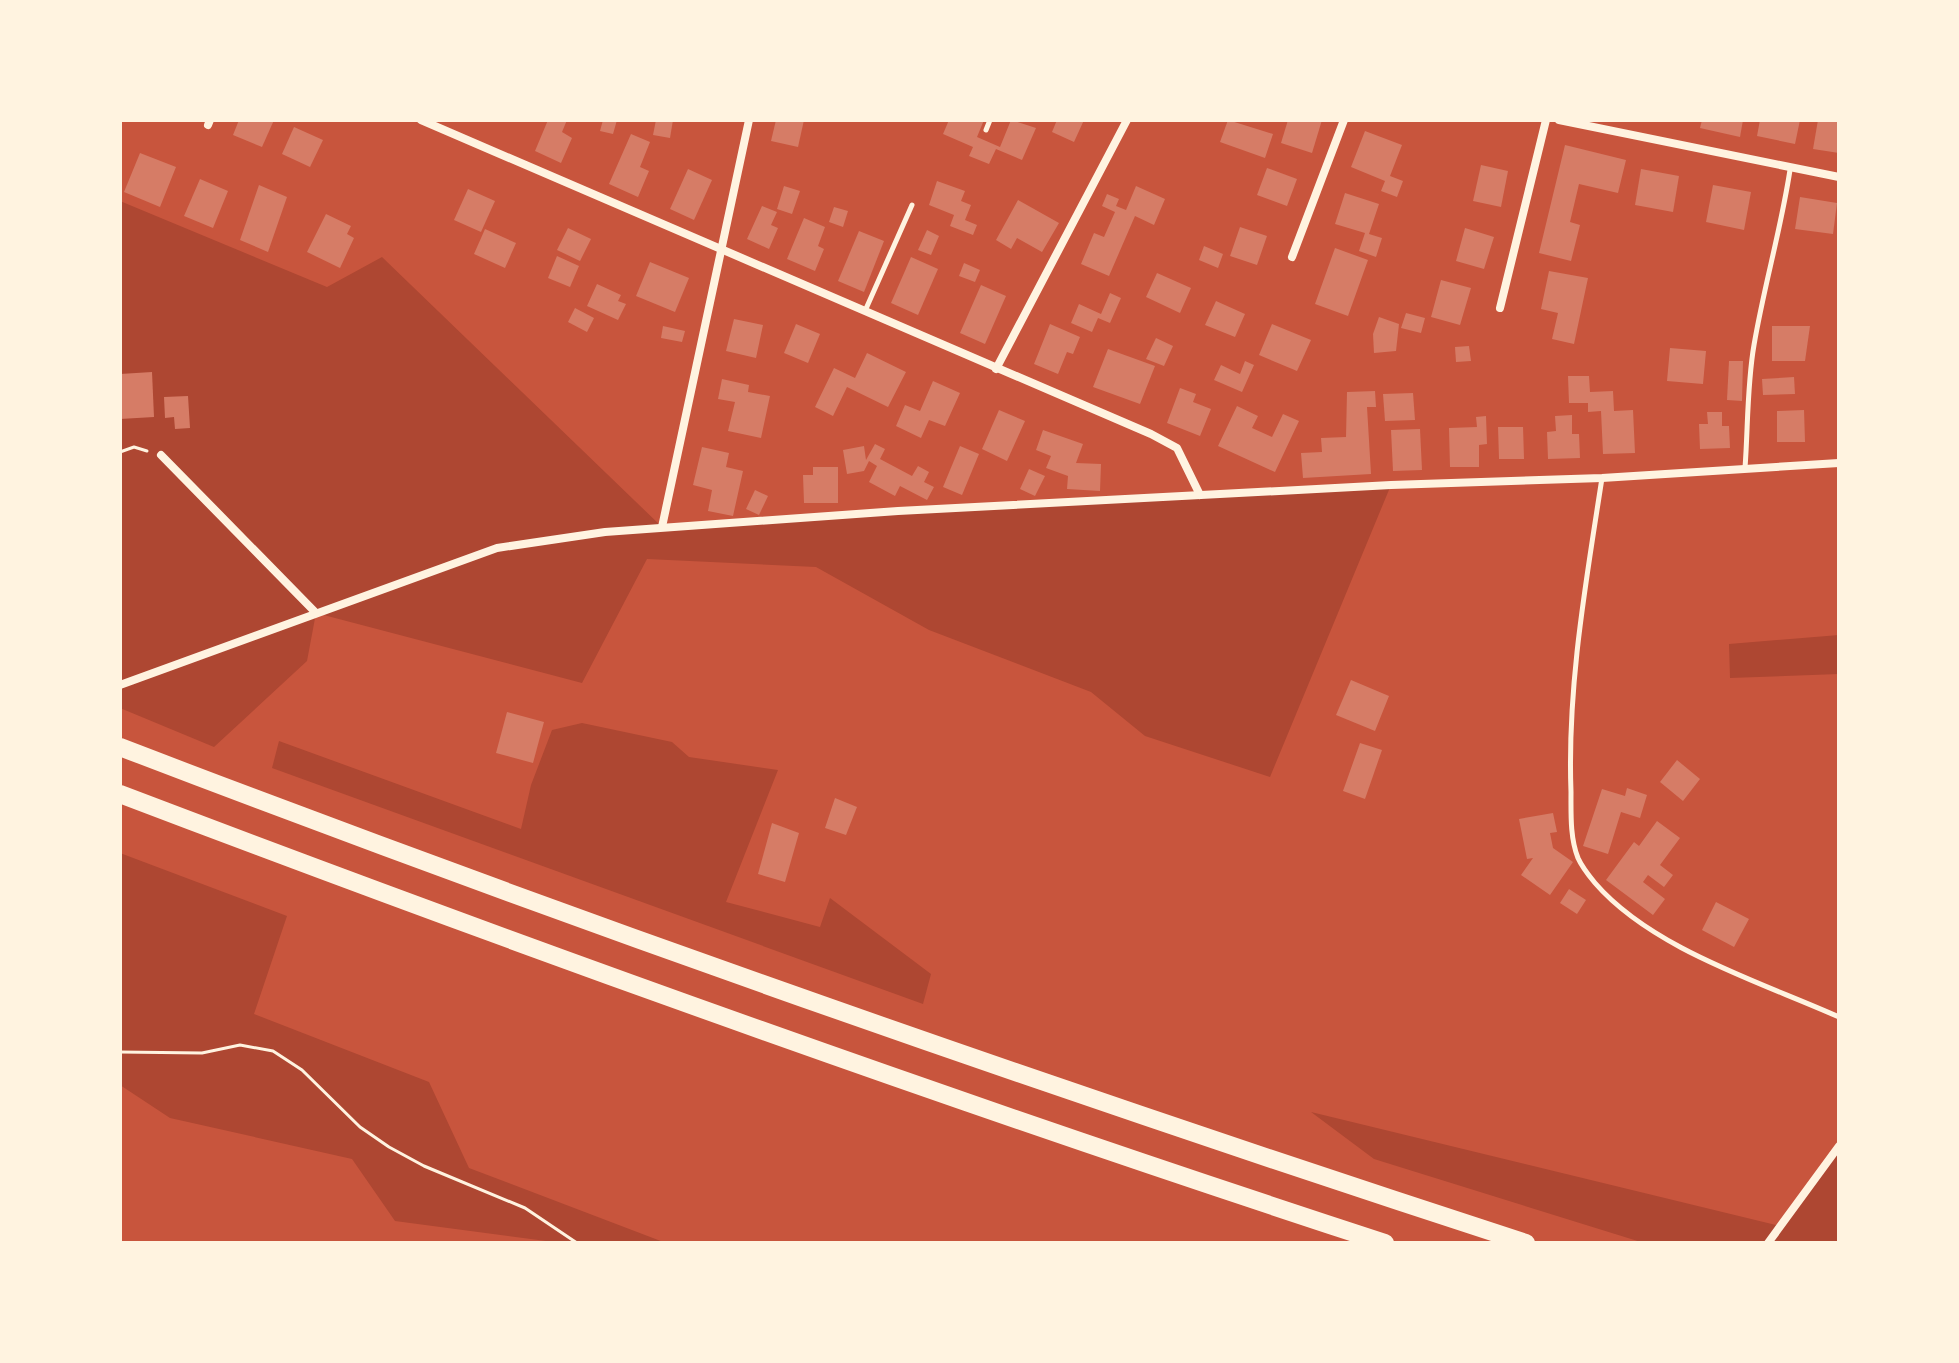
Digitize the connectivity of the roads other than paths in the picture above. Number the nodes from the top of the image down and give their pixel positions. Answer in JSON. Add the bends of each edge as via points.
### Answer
{"nodes":[{"id":1,"x":421,"y":120,"type":"edge"},
{"id":2,"x":749,"y":120,"type":"edge"},
{"id":3,"x":990,"y":120,"type":"edge"},
{"id":4,"x":1127,"y":120,"type":"edge"},
{"id":5,"x":1344,"y":120,"type":"edge"},
{"id":6,"x":1546,"y":120,"type":"edge"},
{"id":7,"x":1559,"y":120,"type":"edge"},
{"id":8,"x":986,"y":130,"type":"dead end"},
{"id":9,"x":1790,"y":170,"type":"junction"},
{"id":10,"x":1839,"y":177,"type":"edge"},
{"id":11,"x":912,"y":205,"type":"dead end"},
{"id":12,"x":719,"y":249,"type":"junction"},
{"id":13,"x":1292,"y":257,"type":"dead end"},
{"id":14,"x":1500,"y":308,"type":"dead end"},
{"id":15,"x":864,"y":312,"type":"junction"},
{"id":16,"x":996,"y":369,"type":"junction"},
{"id":17,"x":161,"y":455,"type":"road end"},
{"id":18,"x":1839,"y":463,"type":"edge"},
{"id":19,"x":1745,"y":468,"type":"junction"},
{"id":20,"x":1602,"y":478,"type":"junction"},
{"id":21,"x":1200,"y":495,"type":"junction"},
{"id":22,"x":662,"y":527,"type":"junction"},
{"id":23,"x":316,"y":613,"type":"junction"},
{"id":24,"x":120,"y":685,"type":"edge"},
{"id":25,"x":120,"y":747,"type":"edge"},
{"id":26,"x":120,"y":794,"type":"edge"},
{"id":27,"x":1839,"y":1017,"type":"edge"},
{"id":28,"x":1839,"y":1146,"type":"edge"},
{"id":29,"x":1385,"y":1243,"type":"edge"},
{"id":30,"x":1526,"y":1243,"type":"edge"},
{"id":31,"x":1768,"y":1243,"type":"edge"}],
"edges":[{"from":1,"to":12,"type":"street"},
{"from":2,"to":12,"type":"street"},
{"from":3,"to":8,"type":"lane"},
{"from":4,"to":16,"type":"street"},
{"from":5,"to":13,"type":"street"},
{"from":6,"to":14,"type":"street"},
{"from":7,"to":9,"type":"street"},
{"from":9,"to":10,"type":"street"},
{"from":9,"to":19,"type":"lane","via":[[1780,241],[1753,350]]},
{"from":11,"to":15,"type":"lane"},
{"from":12,"to":15,"type":"street"},
{"from":12,"to":22,"type":"street"},
{"from":15,"to":16,"type":"street"},
{"from":16,"to":21,"type":"street","via":[[1177,448]]},
{"from":17,"to":23,"type":"street"},
{"from":18,"to":19,"type":"street"},
{"from":19,"to":20,"type":"street"},
{"from":20,"to":21,"type":"street"},
{"from":20,"to":27,"type":"lane","via":[[1581,616],[1569,751],[1572,833],[1579,860],[1615,902],[1668,939]]},
{"from":21,"to":22,"type":"street"},
{"from":22,"to":23,"type":"street","via":[[497,548]]},
{"from":23,"to":24,"type":"street"},
{"from":25,"to":30,"type":"highway","via":[[944,1049]]},
{"from":26,"to":29,"type":"highway","via":[[632,985]]},
{"from":28,"to":31,"type":"street"}]}
